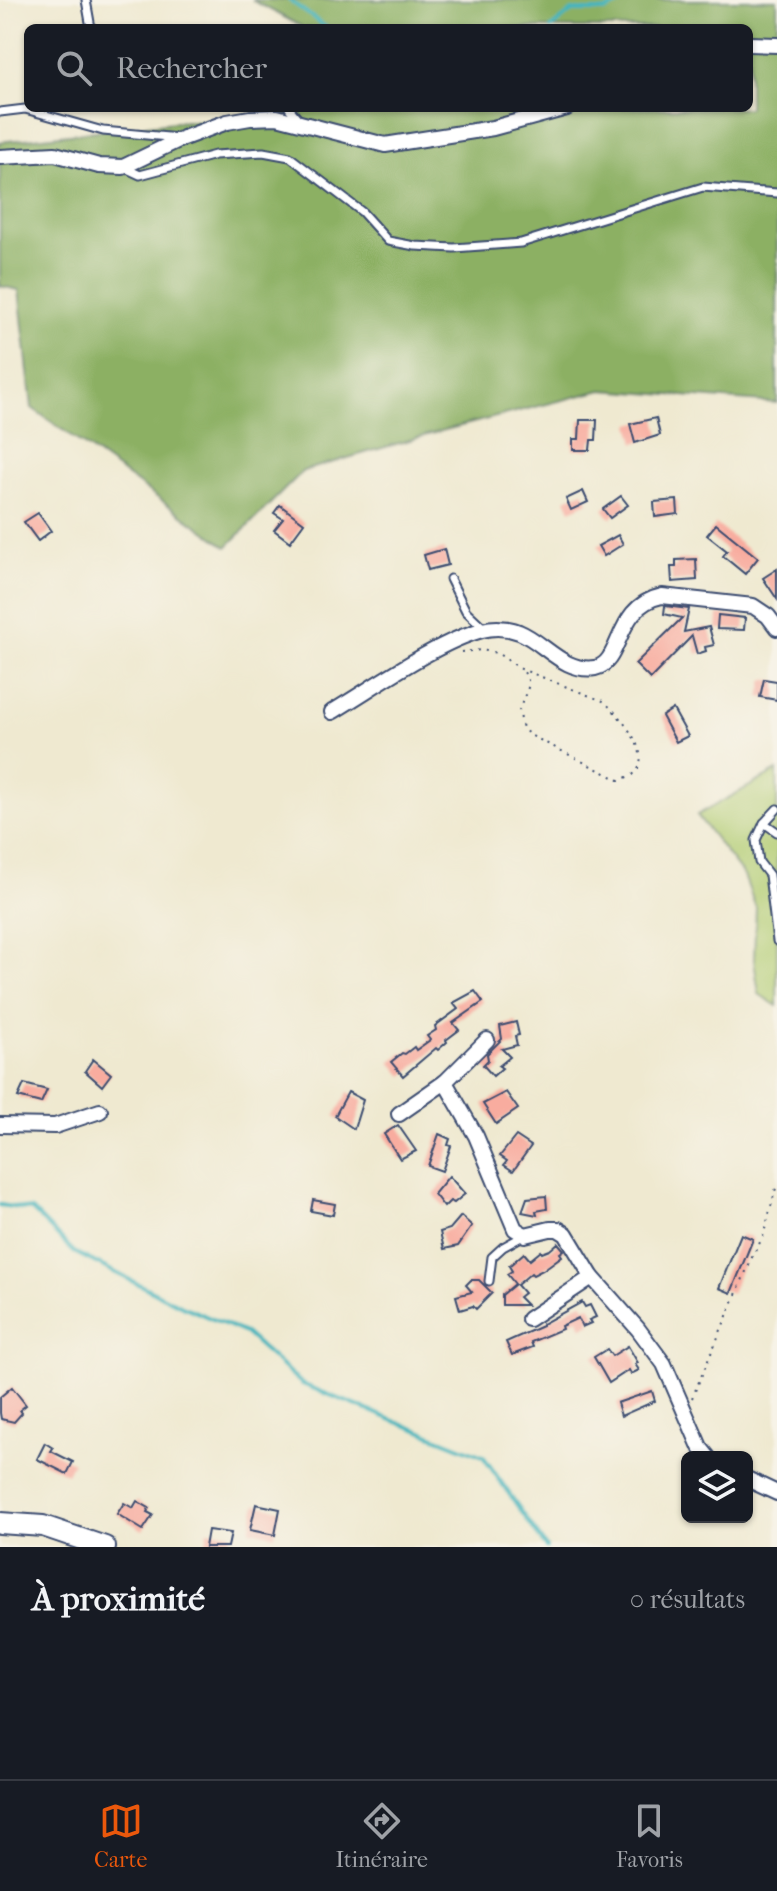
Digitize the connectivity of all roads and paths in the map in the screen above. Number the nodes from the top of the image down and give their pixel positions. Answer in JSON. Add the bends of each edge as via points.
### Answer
{"nodes":[{"id":1,"x":86,"y":0,"type":"edge"},
{"id":2,"x":90,"y":24,"type":"edge"},
{"id":3,"x":753,"y":44,"type":"edge"},
{"id":4,"x":777,"y":45,"type":"edge"},
{"id":5,"x":24,"y":109,"type":"edge"},
{"id":6,"x":0,"y":112,"type":"edge"},
{"id":7,"x":36,"y":112,"type":"edge"},
{"id":8,"x":292,"y":112,"type":"edge"},
{"id":9,"x":552,"y":112,"type":"edge"},
{"id":10,"x":302,"y":123,"type":"junction"},
{"id":11,"x":181,"y":139,"type":"junction"},
{"id":12,"x":0,"y":157,"type":"edge"},
{"id":13,"x":123,"y":167,"type":"junction"},
{"id":14,"x":777,"y":193,"type":"edge"},
{"id":15,"x":450,"y":579,"type":"dead end"},
{"id":16,"x":777,"y":628,"type":"edge"},
{"id":17,"x":485,"y":629,"type":"junction"},
{"id":18,"x":441,"y":647,"type":"junction"},
{"id":19,"x":521,"y":669,"type":"junction"},
{"id":20,"x":332,"y":712,"type":"dead end"},
{"id":21,"x":777,"y":809,"type":"edge"},
{"id":22,"x":764,"y":823,"type":"junction"},
{"id":23,"x":777,"y":832,"type":"edge"},
{"id":24,"x":773,"y":875,"type":"edge"},
{"id":25,"x":777,"y":941,"type":"edge"},
{"id":26,"x":487,"y":1040,"type":"dead end"},
{"id":27,"x":445,"y":1082,"type":"junction"},
{"id":28,"x":100,"y":1111,"type":"dead end"},
{"id":29,"x":399,"y":1114,"type":"dead end"},
{"id":30,"x":0,"y":1125,"type":"edge"},
{"id":31,"x":777,"y":1184,"type":"edge"},
{"id":32,"x":525,"y":1235,"type":"junction"},
{"id":33,"x":592,"y":1277,"type":"junction"},
{"id":34,"x":489,"y":1281,"type":"dead end"},
{"id":35,"x":529,"y":1319,"type":"dead end"},
{"id":36,"x":686,"y":1414,"type":"junction"},
{"id":37,"x":703,"y":1451,"type":"edge"},
{"id":38,"x":753,"y":1482,"type":"edge"},
{"id":39,"x":777,"y":1493,"type":"edge"},
{"id":40,"x":0,"y":1523,"type":"edge"},
{"id":41,"x":105,"y":1547,"type":"edge"}],
"edges":[{"from":1,"to":2,"type":"lane"},
{"from":3,"to":4,"type":"street"},
{"from":5,"to":6,"type":"lane"},
{"from":7,"to":11,"type":"lane","via":[[103,131]]},
{"from":8,"to":10,"type":"lane"},
{"from":9,"to":10,"type":"street","via":[[493,128],[385,145]]},
{"from":10,"to":11,"type":"street","via":[[250,118]]},
{"from":11,"to":13,"type":"street"},
{"from":12,"to":13,"type":"street","via":[[55,154]]},
{"from":13,"to":14,"type":"lane","via":[[140,175],[215,155],[263,152],[290,157],[362,212],[388,241],[415,246],[521,243],[703,187]]},
{"from":15,"to":17,"type":"lane","via":[[466,611]]},
{"from":16,"to":17,"type":"street","via":[[753,606],[662,596],[637,606],[614,650],[593,668],[574,666],[519,632]]},
{"from":17,"to":18,"type":"street"},
{"from":18,"to":19,"type":"path","via":[[447,656],[497,653]]},
{"from":18,"to":20,"type":"street"},
{"from":19,"to":19,"type":"path","via":[[614,710],[640,753],[633,775],[619,780],[530,735],[519,720],[529,685]]},
{"from":21,"to":22,"type":"lane"},
{"from":22,"to":23,"type":"lane"},
{"from":22,"to":24,"type":"lane","via":[[756,840],[759,862]]},
{"from":24,"to":25,"type":"lane"},
{"from":26,"to":27,"type":"street"},
{"from":27,"to":29,"type":"street"},
{"from":27,"to":32,"type":"street","via":[[476,1136],[515,1229]]},
{"from":28,"to":30,"type":"street","via":[[55,1126]]},
{"from":31,"to":36,"type":"path","via":[[763,1237]]},
{"from":32,"to":33,"type":"street","via":[[558,1229],[566,1234]]},
{"from":32,"to":34,"type":"lane","via":[[492,1257]]},
{"from":33,"to":35,"type":"street"},
{"from":33,"to":36,"type":"street","via":[[664,1364]]},
{"from":36,"to":37,"type":"street"},
{"from":38,"to":39,"type":"street"},
{"from":40,"to":41,"type":"street","via":[[43,1526]]}]}
